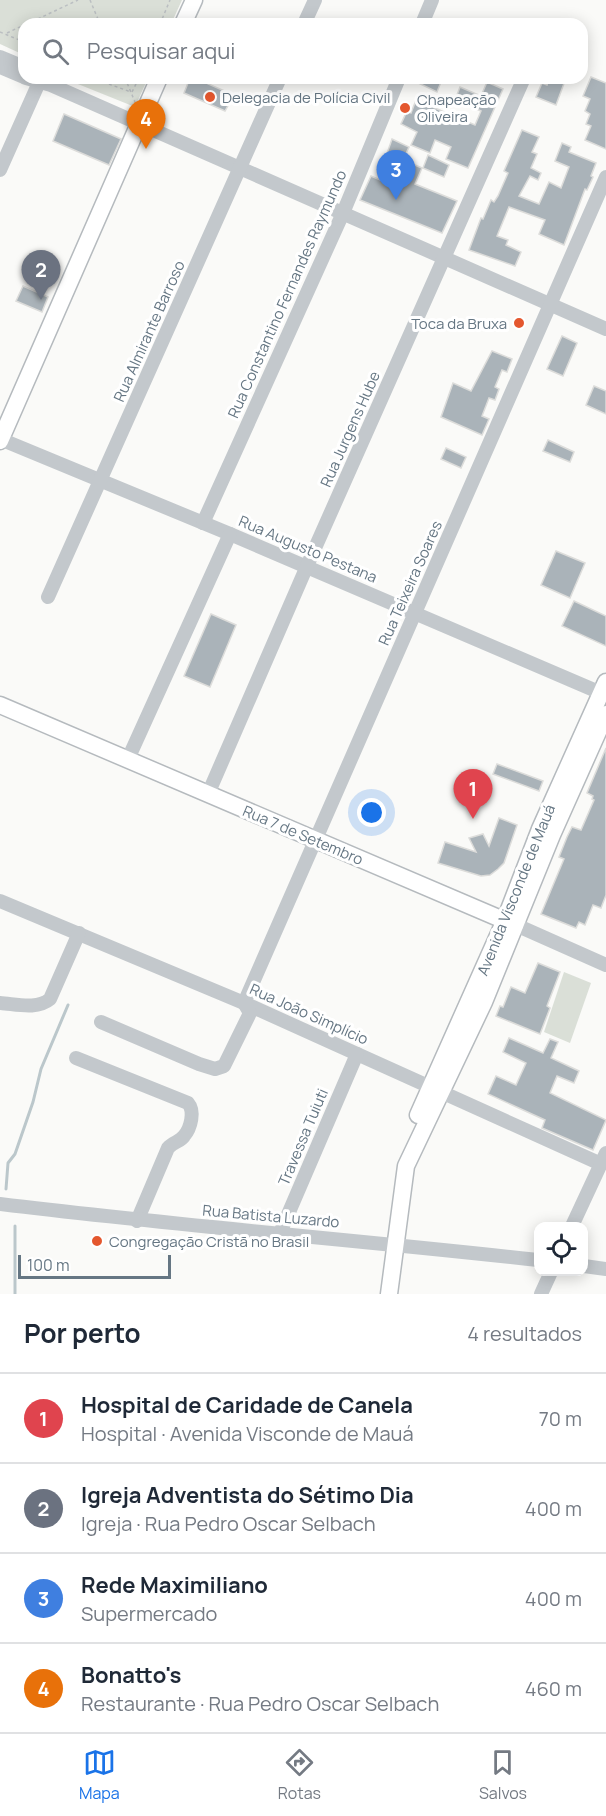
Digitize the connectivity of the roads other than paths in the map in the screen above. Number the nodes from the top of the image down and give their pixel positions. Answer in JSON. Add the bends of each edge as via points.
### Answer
{"nodes":[{"id":1,"x":194,"y":0,"type":"edge"},
{"id":2,"x":313,"y":0,"type":"edge"},
{"id":3,"x":432,"y":0,"type":"edge"},
{"id":4,"x":186,"y":18,"type":"edge"},
{"id":5,"x":306,"y":18,"type":"edge"},
{"id":6,"x":424,"y":18,"type":"edge"},
{"id":7,"x":0,"y":57,"type":"edge"},
{"id":8,"x":18,"y":64,"type":"edge"},
{"id":9,"x":0,"y":67,"type":"edge"},
{"id":10,"x":18,"y":73,"type":"edge"},
{"id":11,"x":36,"y":84,"type":"edge"},
{"id":12,"x":47,"y":84,"type":"edge"},
{"id":13,"x":156,"y":84,"type":"edge"},
{"id":14,"x":277,"y":84,"type":"edge"},
{"id":15,"x":396,"y":84,"type":"edge"},
{"id":16,"x":521,"y":84,"type":"edge"},
{"id":17,"x":138,"y":124,"type":"junction"},
{"id":18,"x":240,"y":168,"type":"junction"},
{"id":19,"x":0,"y":170,"type":"edge"},
{"id":20,"x":606,"y":177,"type":"edge"},
{"id":21,"x":342,"y":213,"type":"junction"},
{"id":22,"x":445,"y":258,"type":"junction"},
{"id":23,"x":550,"y":304,"type":"junction"},
{"id":24,"x":606,"y":329,"type":"edge"},
{"id":25,"x":0,"y":440,"type":"edge"},
{"id":26,"x":99,"y":481,"type":"junction"},
{"id":27,"x":203,"y":523,"type":"junction"},
{"id":28,"x":230,"y":534,"type":"junction"},
{"id":29,"x":307,"y":566,"type":"junction"},
{"id":30,"x":48,"y":597,"type":"dead end"},
{"id":31,"x":414,"y":613,"type":"junction"},
{"id":32,"x":605,"y":691,"type":"edge"},
{"id":33,"x":0,"y":705,"type":"edge"},
{"id":34,"x":606,"y":714,"type":"edge"},
{"id":35,"x":128,"y":759,"type":"junction"},
{"id":36,"x":208,"y":794,"type":"junction"},
{"id":37,"x":546,"y":832,"type":"junction"},
{"id":38,"x":315,"y":840,"type":"junction"},
{"id":39,"x":0,"y":901,"type":"edge"},
{"id":40,"x":510,"y":923,"type":"junction"},
{"id":41,"x":79,"y":933,"type":"junction"},
{"id":42,"x":606,"y":965,"type":"edge"},
{"id":43,"x":0,"y":1003,"type":"edge"},
{"id":44,"x":244,"y":1003,"type":"junction"},
{"id":45,"x":101,"y":1022,"type":"dead end"},
{"id":46,"x":357,"y":1054,"type":"junction"},
{"id":47,"x":76,"y":1058,"type":"dead end"},
{"id":48,"x":435,"y":1088,"type":"junction"},
{"id":49,"x":603,"y":1159,"type":"edge"},
{"id":50,"x":0,"y":1204,"type":"edge"},
{"id":51,"x":137,"y":1221,"type":"junction"},
{"id":52,"x":574,"y":1222,"type":"edge"},
{"id":53,"x":280,"y":1233,"type":"junction"},
{"id":54,"x":392,"y":1249,"type":"junction"},
{"id":55,"x":534,"y":1260,"type":"edge"},
{"id":56,"x":588,"y":1267,"type":"edge"},
{"id":57,"x":606,"y":1269,"type":"edge"},
{"id":58,"x":549,"y":1276,"type":"edge"},
{"id":59,"x":389,"y":1294,"type":"edge"},
{"id":60,"x":541,"y":1294,"type":"edge"}],
"edges":[{"from":1,"to":4,"type":"main road"},
{"from":2,"to":5,"type":"street"},
{"from":3,"to":6,"type":"street"},
{"from":7,"to":8,"type":"street"},
{"from":9,"to":10,"type":"street"},
{"from":11,"to":19,"type":"street"},
{"from":12,"to":17,"type":"street"},
{"from":13,"to":17,"type":"main road"},
{"from":14,"to":18,"type":"street","name":"Rua Almirante Barroso"},
{"from":15,"to":21,"type":"street","name":"Rua Constantino Fernandes Raymundo"},
{"from":16,"to":22,"type":"street","name":"Rua Jurgens Hube"},
{"from":17,"to":18,"type":"street"},
{"from":17,"to":25,"type":"main road"},
{"from":18,"to":21,"type":"street"},
{"from":18,"to":26,"type":"street","name":"Rua Almirante Barroso"},
{"from":20,"to":23,"type":"street","name":"Rua Teixeira Soares"},
{"from":21,"to":22,"type":"street"},
{"from":21,"to":27,"type":"street","name":"Rua Constantino Fernandes Raymundo"},
{"from":22,"to":23,"type":"street"},
{"from":22,"to":29,"type":"street","name":"Rua Jurgens Hube"},
{"from":23,"to":24,"type":"street"},
{"from":23,"to":31,"type":"street","name":"Rua Teixeira Soares"},
{"from":25,"to":26,"type":"street","name":"Rua Augusto Pestana"},
{"from":26,"to":27,"type":"street","name":"Rua Augusto Pestana"},
{"from":26,"to":30,"type":"street","name":"Rua Almirante Barroso"},
{"from":27,"to":28,"type":"street","name":"Rua Augusto Pestana"},
{"from":28,"to":29,"type":"street","name":"Rua Augusto Pestana"},
{"from":28,"to":35,"type":"street"},
{"from":29,"to":31,"type":"street","name":"Rua Augusto Pestana"},
{"from":29,"to":36,"type":"street","name":"Rua Jurgens Hube"},
{"from":31,"to":32,"type":"street","name":"Rua Augusto Pestana"},
{"from":31,"to":38,"type":"street","name":"Rua Teixeira Soares"},
{"from":32,"to":37,"type":"main road","name":"Avenida Visconde de Mauá"},
{"from":33,"to":35,"type":"main road","name":"Rua 7 de Setembro"},
{"from":34,"to":37,"type":"main road","name":"Avenida Visconde de Mauá"},
{"from":35,"to":36,"type":"main road","name":"Rua 7 de Setembro"},
{"from":36,"to":38,"type":"main road","name":"Rua 7 de Setembro"},
{"from":37,"to":40,"type":"main road","name":"Avenida Visconde de Mauá"},
{"from":38,"to":40,"type":"main road","name":"Rua 7 de Setembro"},
{"from":38,"to":44,"type":"street","name":"Rua Teixeira Soares"},
{"from":39,"to":41,"type":"street","name":"Rua João Simplício"},
{"from":40,"to":42,"type":"street","name":"Rua 7 de Setembro"},
{"from":40,"to":48,"type":"main road","name":"Avenida Visconde de Mauá"},
{"from":41,"to":43,"type":"street","via":[[45,1004]]},
{"from":41,"to":44,"type":"street","name":"Rua João Simplício"},
{"from":44,"to":45,"type":"street","name":"Rua Teixeira Soares","via":[[250,1013],[224,1066],[215,1069]]},
{"from":44,"to":46,"type":"street","name":"Rua João Simplício"},
{"from":46,"to":48,"type":"street","name":"Rua João Simplício"},
{"from":46,"to":53,"type":"street","name":"Travessa Tuiuti"},
{"from":47,"to":51,"type":"street","via":[[191,1107],[193,1113],[185,1135],[168,1148]]},
{"from":48,"to":49,"type":"street","name":"Rua João Simplício"},
{"from":48,"to":54,"type":"main road","name":"Avenida Visconde de Mauá","via":[[406,1166]]},
{"from":49,"to":52,"type":"street"},
{"from":50,"to":51,"type":"street","name":"Rua Batista Luzardo"},
{"from":51,"to":53,"type":"street","name":"Rua Batista Luzardo"},
{"from":53,"to":54,"type":"street","name":"Rua Batista Luzardo"},
{"from":54,"to":55,"type":"street","name":"Rua Batista Luzardo"},
{"from":54,"to":59,"type":"main road","name":"Avenida Visconde de Mauá"},
{"from":56,"to":57,"type":"street"},
{"from":58,"to":60,"type":"street"}]}
